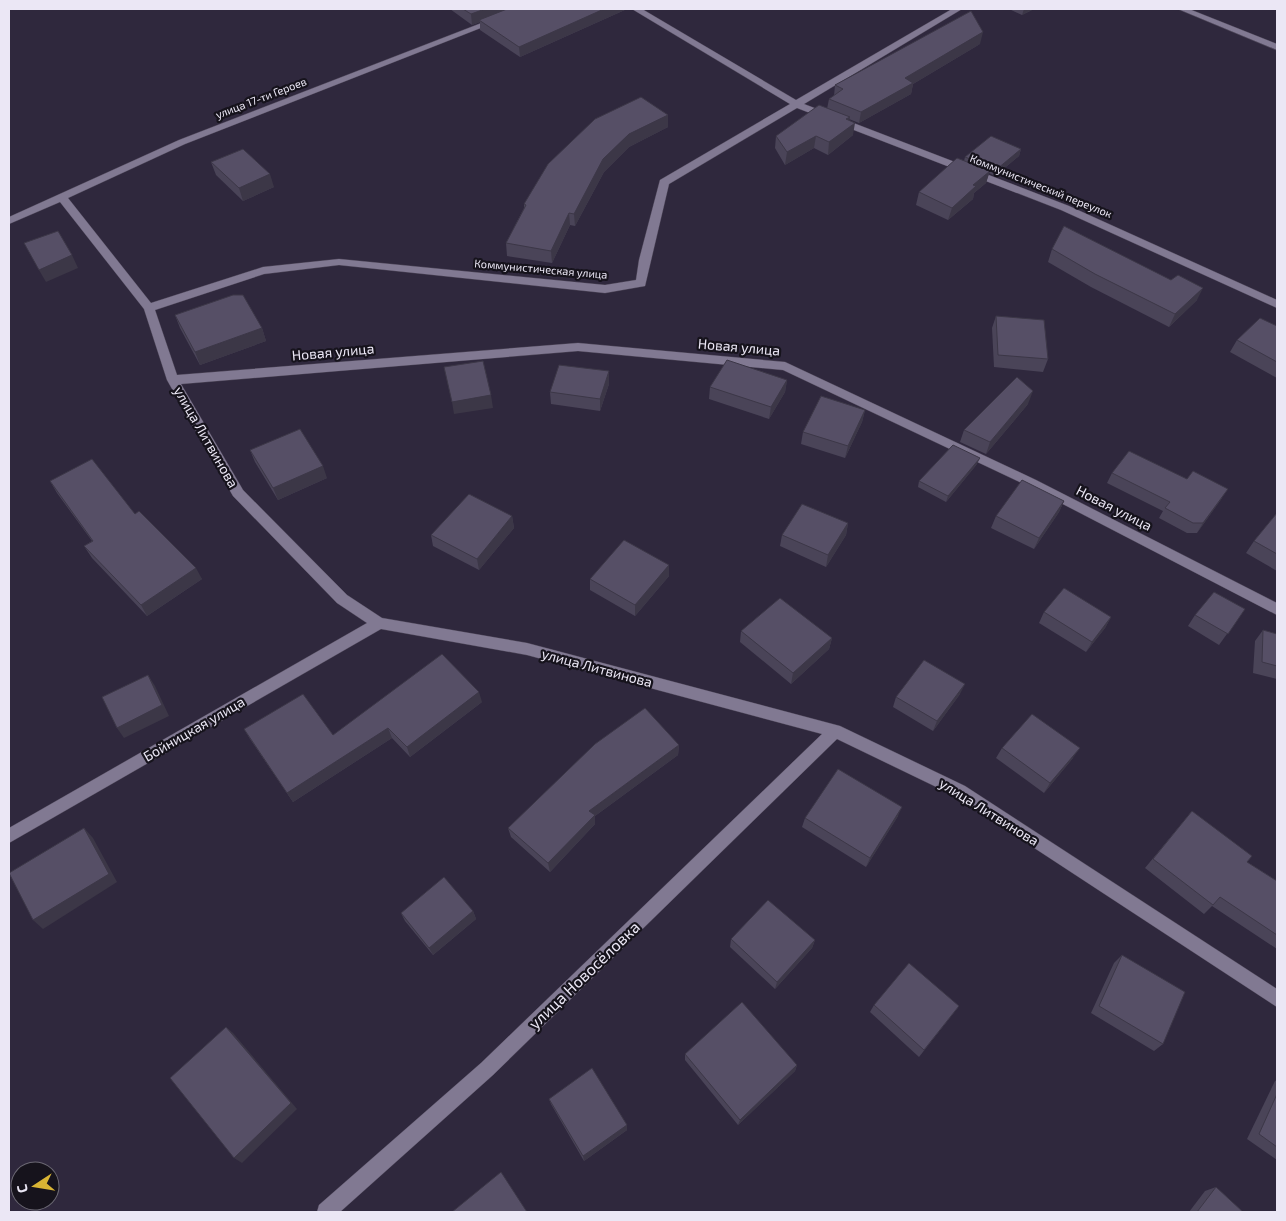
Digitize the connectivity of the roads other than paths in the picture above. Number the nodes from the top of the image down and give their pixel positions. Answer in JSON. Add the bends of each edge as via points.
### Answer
{"nodes":[{"id":1,"x":525,"y":9,"type":"edge"},
{"id":2,"x":636,"y":9,"type":"edge"},
{"id":3,"x":958,"y":9,"type":"edge"},
{"id":4,"x":1182,"y":9,"type":"edge"},
{"id":5,"x":1277,"y":47,"type":"edge"},
{"id":6,"x":796,"y":104,"type":"junction"},
{"id":7,"x":61,"y":196,"type":"junction"},
{"id":8,"x":9,"y":221,"type":"edge"},
{"id":9,"x":1277,"y":304,"type":"edge"},
{"id":10,"x":149,"y":308,"type":"junction"},
{"id":11,"x":173,"y":380,"type":"junction"},
{"id":12,"x":1277,"y":609,"type":"edge"},
{"id":13,"x":379,"y":623,"type":"junction"},
{"id":14,"x":835,"y":731,"type":"junction"},
{"id":15,"x":9,"y":836,"type":"edge"},
{"id":16,"x":1277,"y":999,"type":"edge"},
{"id":17,"x":326,"y":1212,"type":"edge"}],
"edges":[{"from":1,"to":7,"type":"street","name":"улица 17-ти Героев","via":[[182,142]]},
{"from":2,"to":6,"type":"street","name":"Коммунистический переулок"},
{"from":3,"to":6,"type":"street","name":"Коммунистическая улица"},
{"from":4,"to":5,"type":"street"},
{"from":6,"to":9,"type":"street","name":"Коммунистический переулок","via":[[1065,208]]},
{"from":6,"to":10,"type":"street","name":"Коммунистическая улица","via":[[664,182],[641,283],[605,289],[339,262],[263,271]]},
{"from":7,"to":8,"type":"street","name":"улица 17-ти Героев"},
{"from":7,"to":10,"type":"street","name":"улица Литвинова"},
{"from":10,"to":11,"type":"street","name":"улица Литвинова"},
{"from":11,"to":12,"type":"street","name":"Новая улица","via":[[578,348],[786,366],[1032,483]]},
{"from":11,"to":13,"type":"street","name":"улица Литвинова","via":[[238,493],[342,599]]},
{"from":13,"to":14,"type":"street","name":"улица Литвинова","via":[[527,649]]},
{"from":13,"to":15,"type":"street","name":"Бойницкая улица"},
{"from":14,"to":16,"type":"street","name":"улица Литвинова","via":[[960,791]]},
{"from":14,"to":17,"type":"street","name":"улица Новосёловка","via":[[487,1070]]}]}
